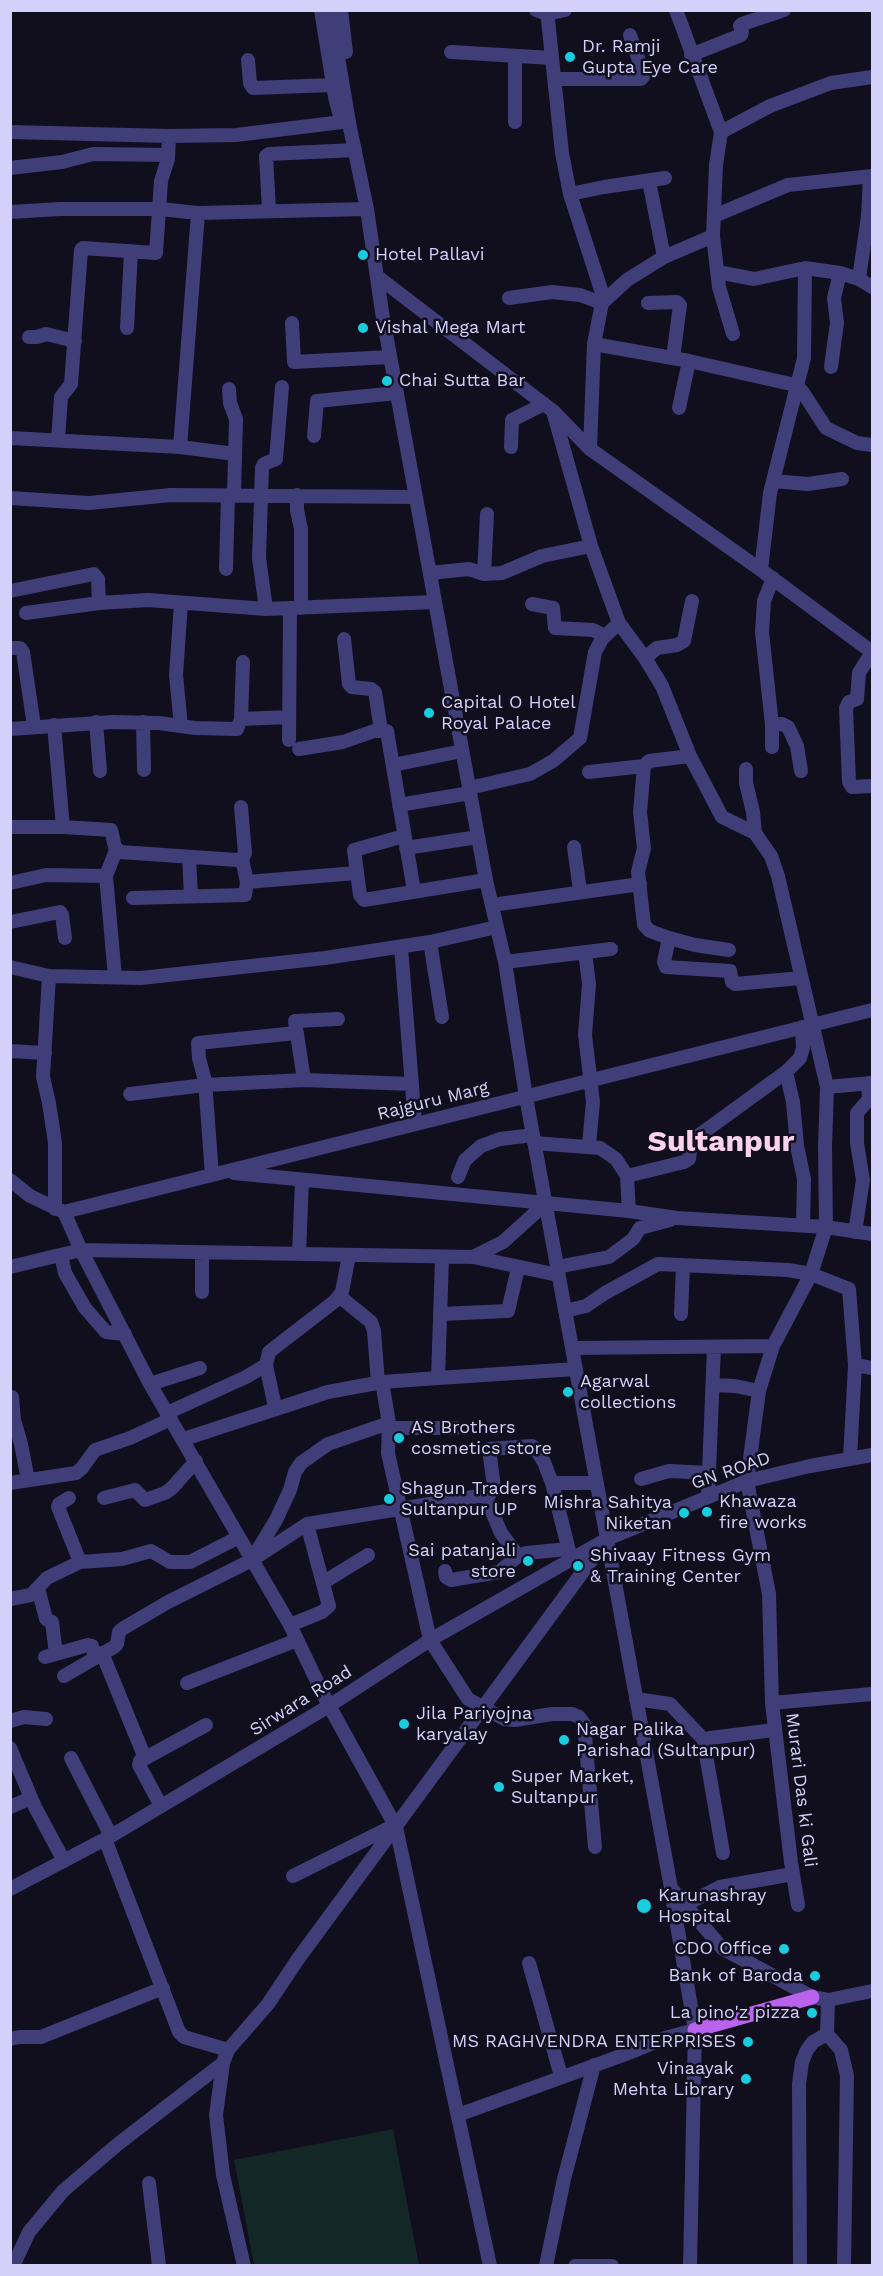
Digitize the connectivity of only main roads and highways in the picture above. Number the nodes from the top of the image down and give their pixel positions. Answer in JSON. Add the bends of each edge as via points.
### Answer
{"nodes":[{"id":1,"x":812,"y":1997,"type":"road end"},
{"id":2,"x":695,"y":2030,"type":"road end"}],
"edges":[{"from":1,"to":2,"type":"main road"}]}
